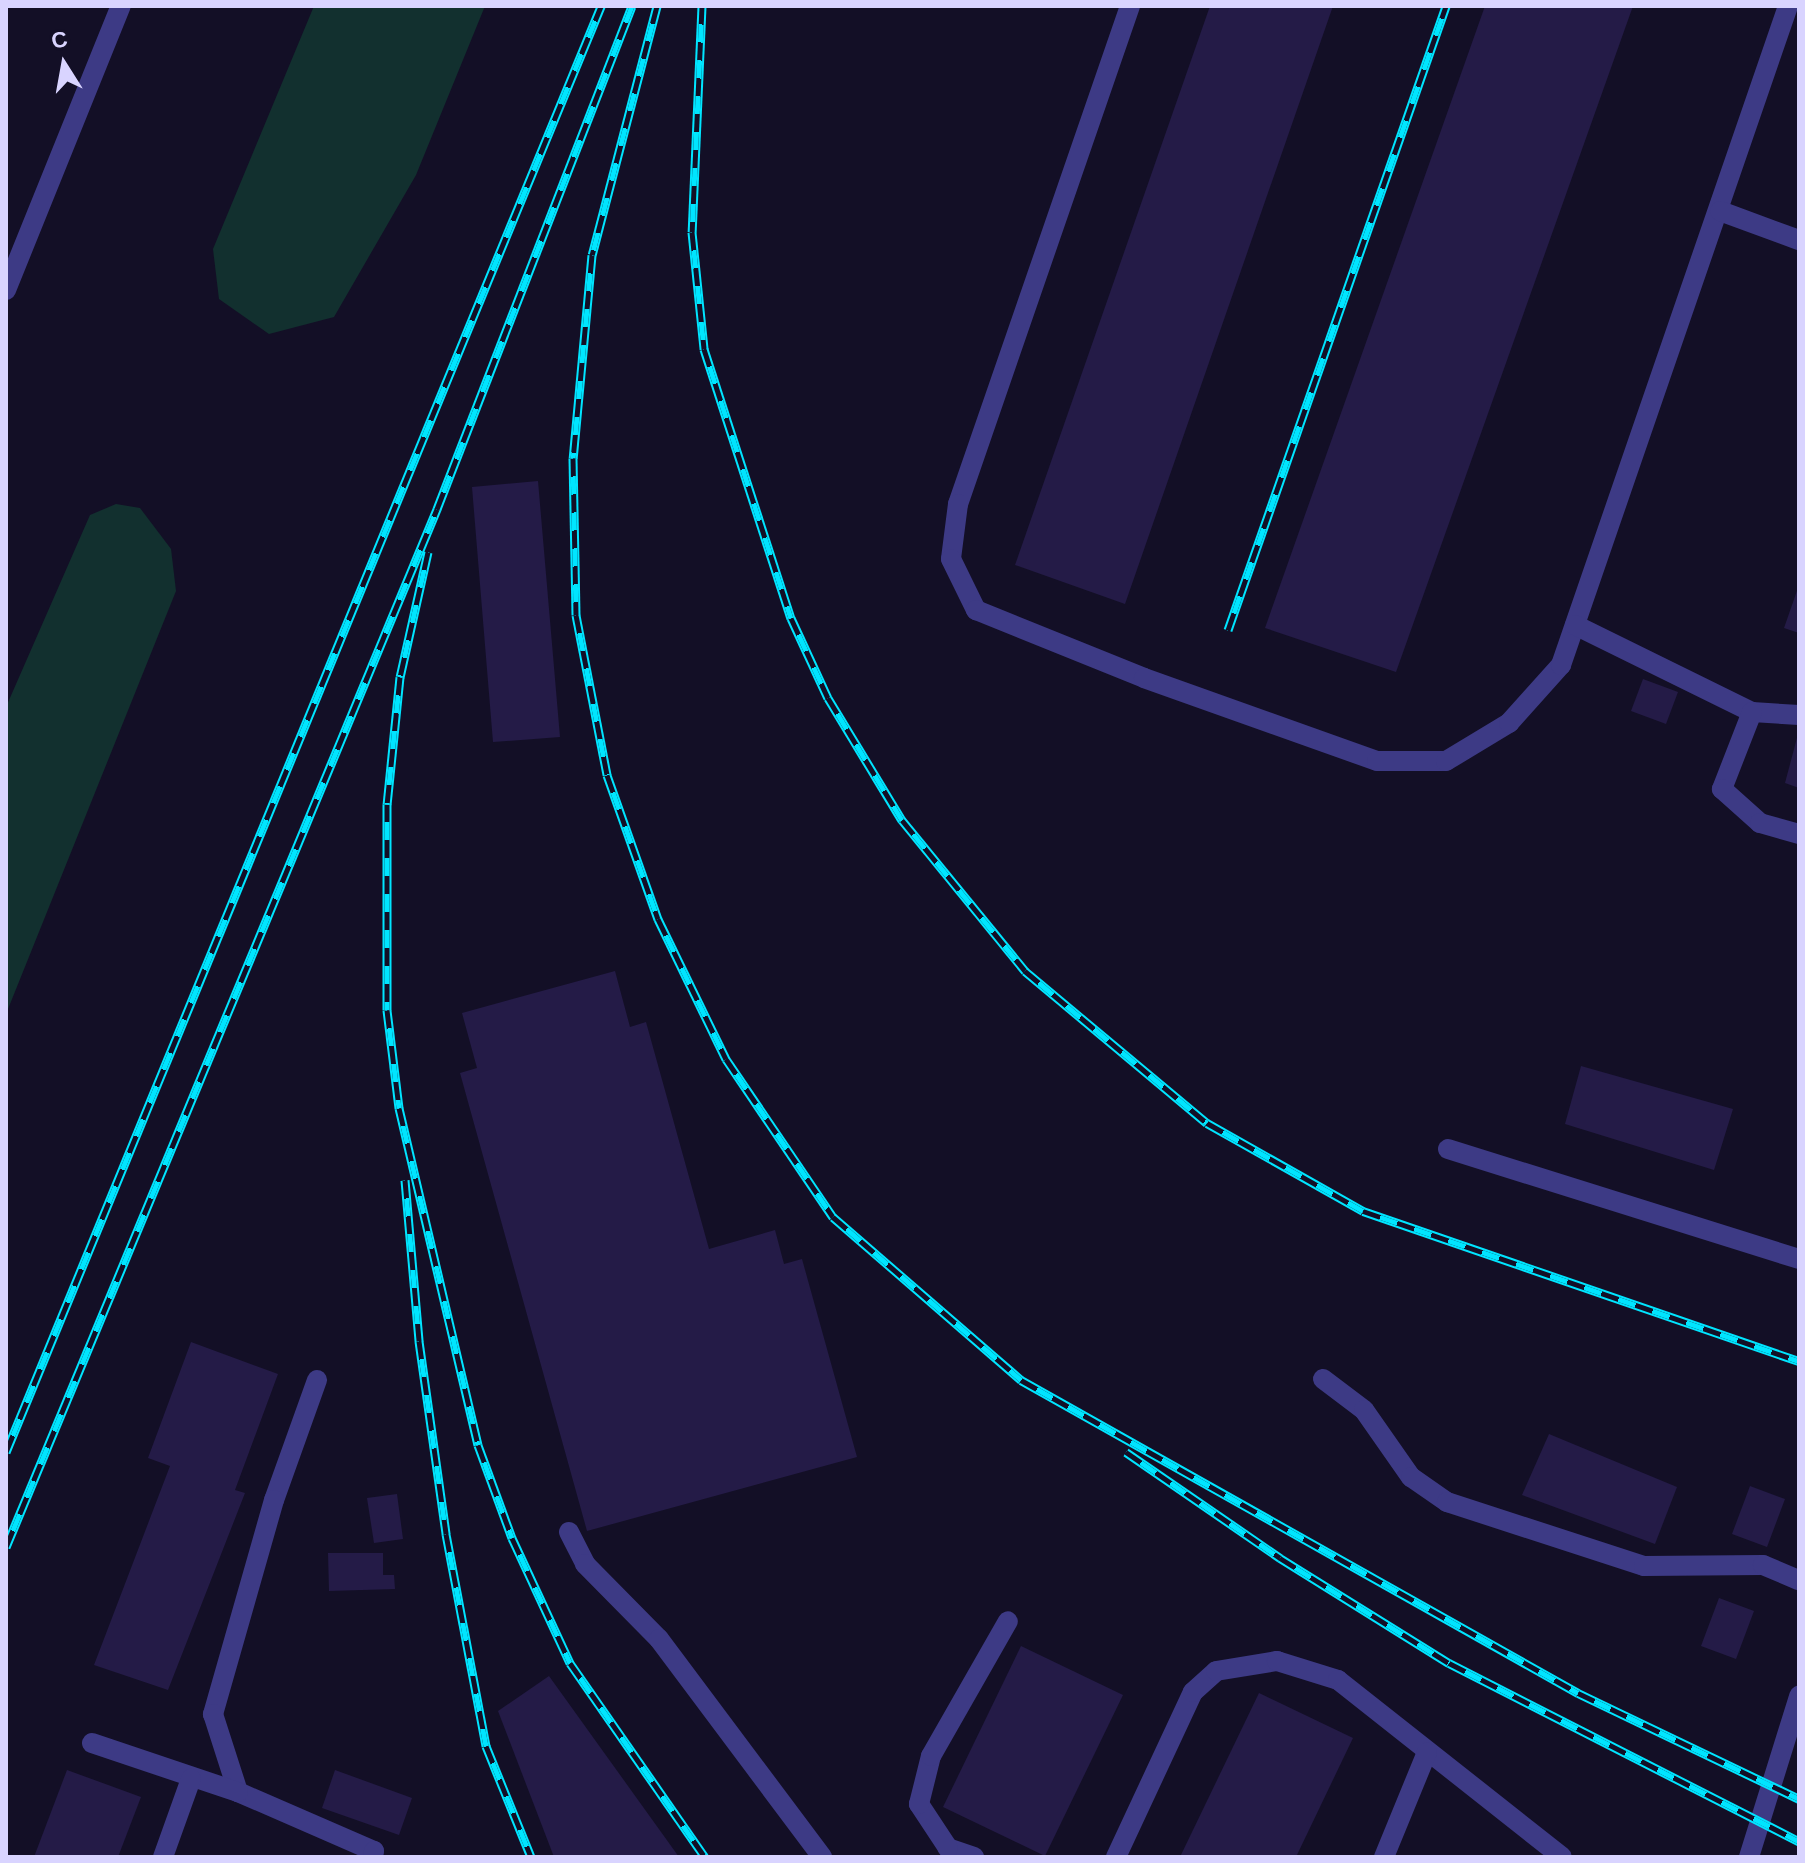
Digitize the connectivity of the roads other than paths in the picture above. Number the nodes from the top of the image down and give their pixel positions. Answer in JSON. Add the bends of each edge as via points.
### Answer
{"nodes":[{"id":1,"x":121,"y":6,"type":"edge"},
{"id":2,"x":1130,"y":6,"type":"edge"},
{"id":3,"x":1788,"y":6,"type":"edge"},
{"id":4,"x":1720,"y":211,"type":"junction"},
{"id":5,"x":1799,"y":240,"type":"edge"},
{"id":6,"x":6,"y":290,"type":"edge"},
{"id":7,"x":1575,"y":625,"type":"junction"},
{"id":8,"x":1752,"y":712,"type":"junction"},
{"id":9,"x":1799,"y":715,"type":"edge"},
{"id":10,"x":1799,"y":834,"type":"edge"},
{"id":11,"x":1448,"y":1149,"type":"dead end"},
{"id":12,"x":1799,"y":1259,"type":"edge"},
{"id":13,"x":1323,"y":1379,"type":"dead end"},
{"id":14,"x":317,"y":1380,"type":"dead end"},
{"id":15,"x":569,"y":1532,"type":"dead end"},
{"id":16,"x":1799,"y":1580,"type":"edge"},
{"id":17,"x":1008,"y":1621,"type":"dead end"},
{"id":18,"x":1799,"y":1696,"type":"edge"},
{"id":19,"x":92,"y":1743,"type":"dead end"},
{"id":20,"x":1427,"y":1752,"type":"junction"},
{"id":21,"x":191,"y":1779,"type":"junction"},
{"id":22,"x":238,"y":1792,"type":"junction"},
{"id":23,"x":163,"y":1857,"type":"edge"},
{"id":24,"x":373,"y":1857,"type":"edge"},
{"id":25,"x":822,"y":1857,"type":"edge"},
{"id":26,"x":974,"y":1857,"type":"edge"},
{"id":27,"x":1116,"y":1857,"type":"edge"},
{"id":28,"x":1384,"y":1857,"type":"edge"},
{"id":29,"x":1562,"y":1857,"type":"edge"},
{"id":30,"x":1749,"y":1857,"type":"edge"}],
"edges":[{"from":1,"to":6,"type":"lane"},
{"from":2,"to":7,"type":"lane","via":[[958,504],[951,559],[976,610],[1144,678],[1377,761],[1446,761],[1509,723],[1561,665]]},
{"from":3,"to":4,"type":"lane"},
{"from":4,"to":5,"type":"lane"},
{"from":4,"to":7,"type":"lane"},
{"from":7,"to":8,"type":"lane"},
{"from":8,"to":9,"type":"lane"},
{"from":8,"to":10,"type":"lane","via":[[1722,789],[1760,823]]},
{"from":11,"to":12,"type":"lane"},
{"from":13,"to":16,"type":"lane","via":[[1364,1410],[1411,1477],[1447,1502],[1644,1566],[1763,1565]]},
{"from":14,"to":22,"type":"lane","via":[[274,1500],[213,1714]]},
{"from":15,"to":25,"type":"lane","via":[[585,1564],[659,1639]]},
{"from":17,"to":26,"type":"lane","via":[[931,1756],[919,1804],[948,1848]]},
{"from":18,"to":30,"type":"lane"},
{"from":19,"to":21,"type":"lane"},
{"from":20,"to":27,"type":"lane","via":[[1338,1680],[1277,1661],[1216,1671],[1193,1692]]},
{"from":20,"to":28,"type":"lane"},
{"from":20,"to":29,"type":"lane"},
{"from":21,"to":22,"type":"lane"},
{"from":21,"to":23,"type":"lane"},
{"from":22,"to":24,"type":"lane","via":[[374,1851]]}]}
